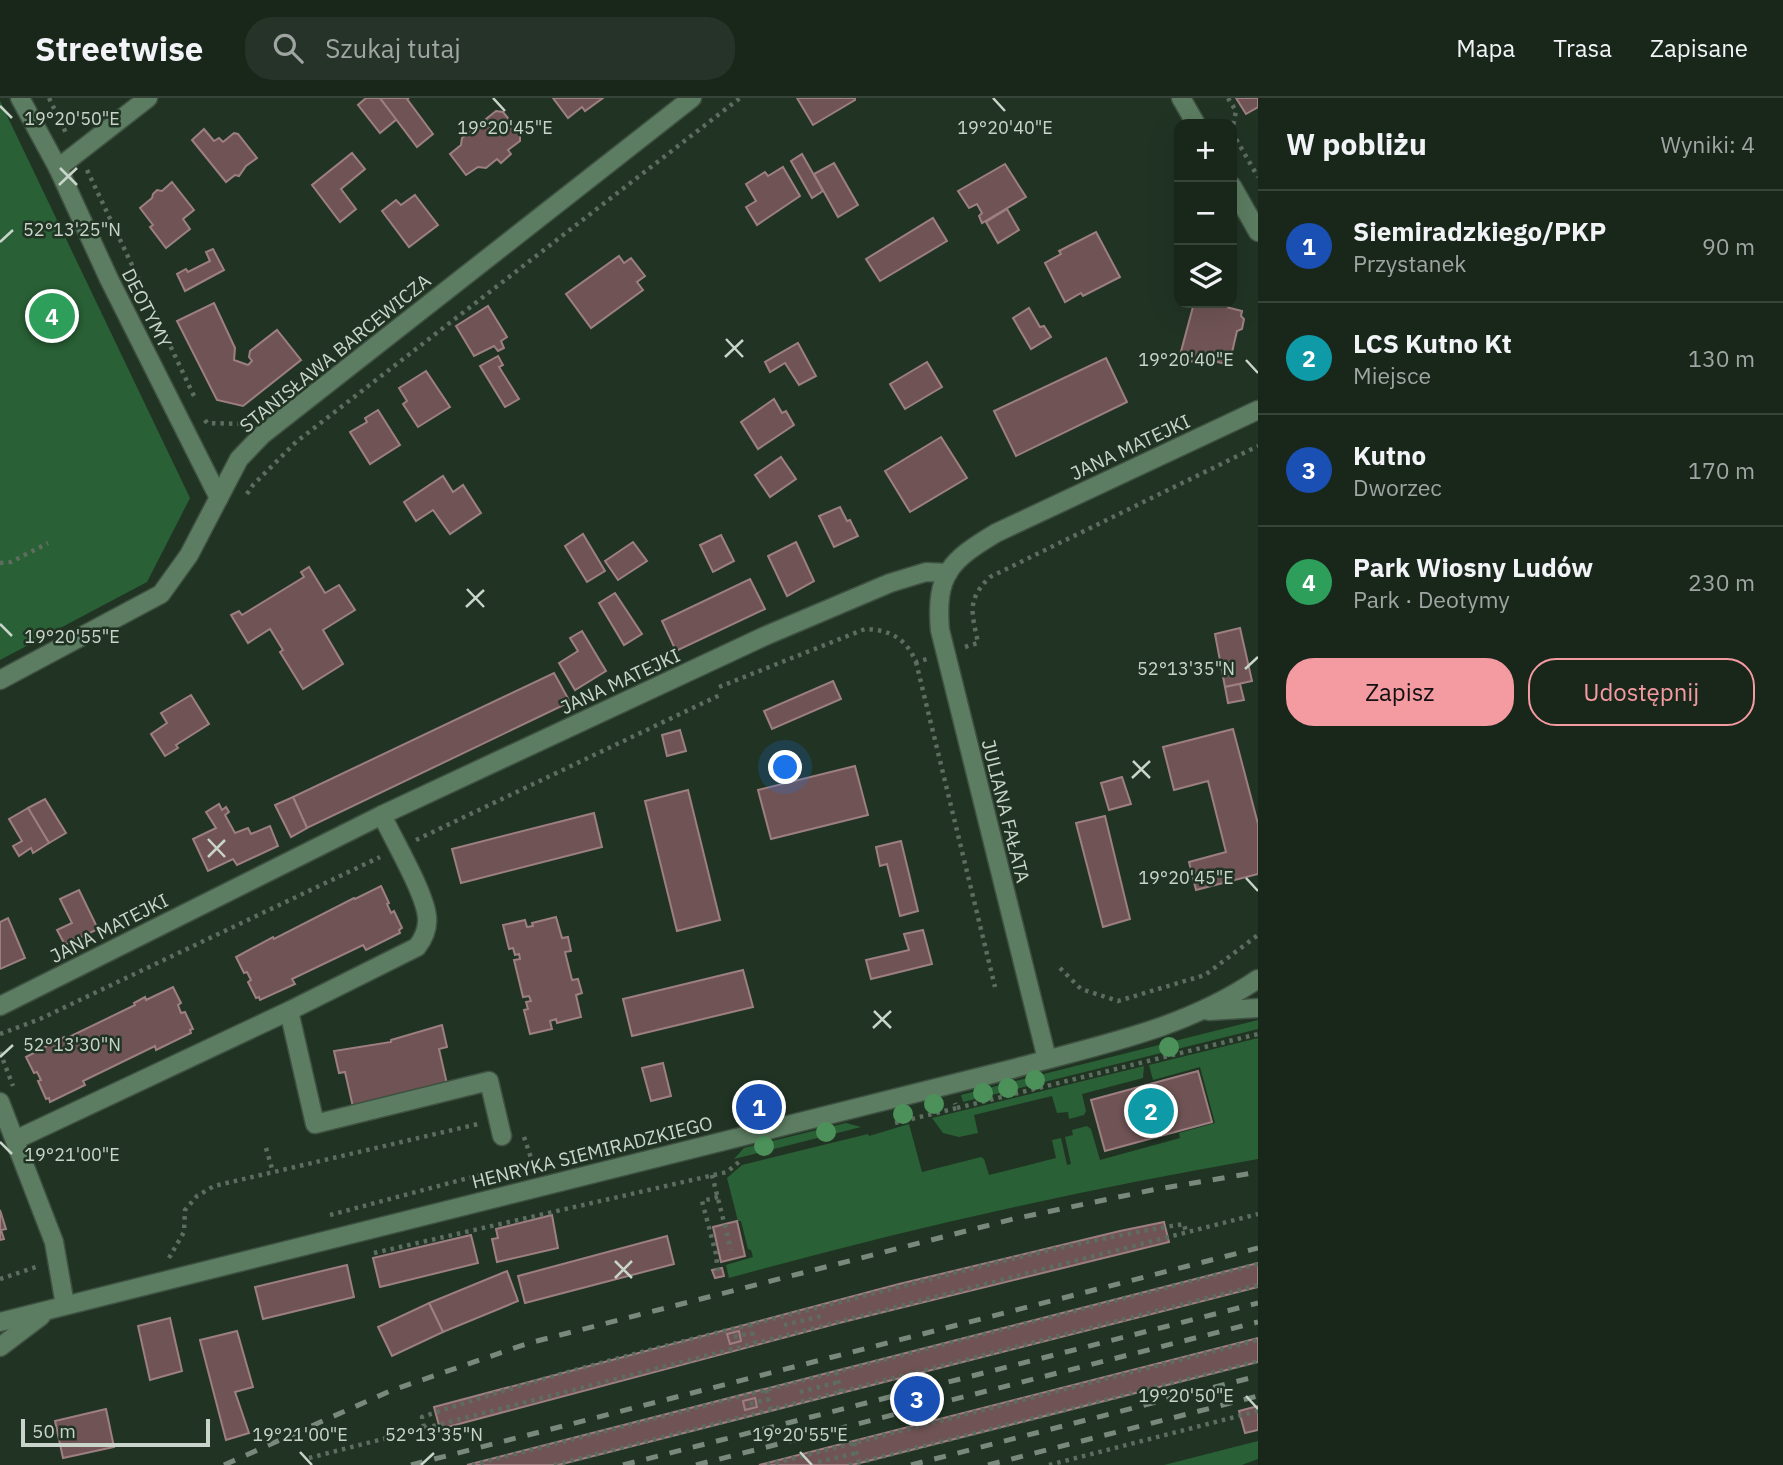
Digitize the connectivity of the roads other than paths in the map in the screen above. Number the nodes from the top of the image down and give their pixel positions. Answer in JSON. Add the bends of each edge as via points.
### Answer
{"nodes":[{"id":1,"x":20,"y":98,"type":"edge"},
{"id":2,"x":148,"y":98,"type":"edge"},
{"id":3,"x":692,"y":98,"type":"edge"},
{"id":4,"x":1181,"y":98,"type":"edge"},
{"id":5,"x":1193,"y":119,"type":"edge"},
{"id":6,"x":58,"y":168,"type":"junction"},
{"id":7,"x":1237,"y":195,"type":"edge"},
{"id":8,"x":1258,"y":232,"type":"edge"},
{"id":9,"x":1258,"y":410,"type":"edge"},
{"id":10,"x":219,"y":498,"type":"junction"},
{"id":11,"x":948,"y":573,"type":"junction"},
{"id":12,"x":0,"y":680,"type":"edge"},
{"id":13,"x":382,"y":815,"type":"junction"},
{"id":14,"x":1258,"y":979,"type":"edge"},
{"id":15,"x":0,"y":1006,"type":"edge"},
{"id":16,"x":1258,"y":1007,"type":"edge"},
{"id":17,"x":289,"y":1011,"type":"junction"},
{"id":18,"x":1205,"y":1011,"type":"junction"},
{"id":19,"x":1047,"y":1059,"type":"junction"},
{"id":20,"x":0,"y":1102,"type":"edge"},
{"id":21,"x":500,"y":1129,"type":"road end"},
{"id":22,"x":15,"y":1140,"type":"junction"},
{"id":23,"x":57,"y":1307,"type":"junction"},
{"id":24,"x":0,"y":1322,"type":"edge"},
{"id":25,"x":0,"y":1348,"type":"edge"}],
"edges":[{"from":1,"to":6,"type":"street","name":"DEOTYMY"},
{"from":2,"to":6,"type":"street"},
{"from":3,"to":10,"type":"street","name":"STANISŁAWA BARCEWICZA","via":[[262,435],[239,459]]},
{"from":4,"to":5,"type":"street"},
{"from":6,"to":10,"type":"street","name":"DEOTYMY","via":[[108,279]]},
{"from":7,"to":8,"type":"street"},
{"from":9,"to":11,"type":"street","name":"JANA MATEJKI","via":[[996,533],[967,550]]},
{"from":10,"to":12,"type":"street","name":"STANISŁAWA BARCEWICZA","via":[[189,555],[161,594]]},
{"from":11,"to":13,"type":"street","name":"JANA MATEJKI","via":[[926,572],[890,583],[765,636]]},
{"from":11,"to":19,"type":"street","name":"JULIANA FAŁATA","via":[[938,608],[946,652]]},
{"from":13,"to":15,"type":"street","name":"JANA MATEJKI"},
{"from":13,"to":17,"type":"street","via":[[426,907],[423,939],[405,955]]},
{"from":14,"to":18,"type":"street","name":"HENRYKA SIEMIRADZKIEGO"},
{"from":16,"to":18,"type":"street"},
{"from":17,"to":21,"type":"street","via":[[315,1124],[489,1081]]},
{"from":17,"to":22,"type":"street"},
{"from":18,"to":19,"type":"street","name":"HENRYKA SIEMIRADZKIEGO","via":[[1171,1025]]},
{"from":19,"to":23,"type":"street","name":"HENRYKA SIEMIRADZKIEGO"},
{"from":20,"to":22,"type":"street"},
{"from":22,"to":23,"type":"street","via":[[54,1242]]},
{"from":23,"to":24,"type":"street","name":"HENRYKA SIEMIRADZKIEGO"},
{"from":23,"to":25,"type":"street","name":"HENRYKA SIEMIRADZKIEGO"}]}
